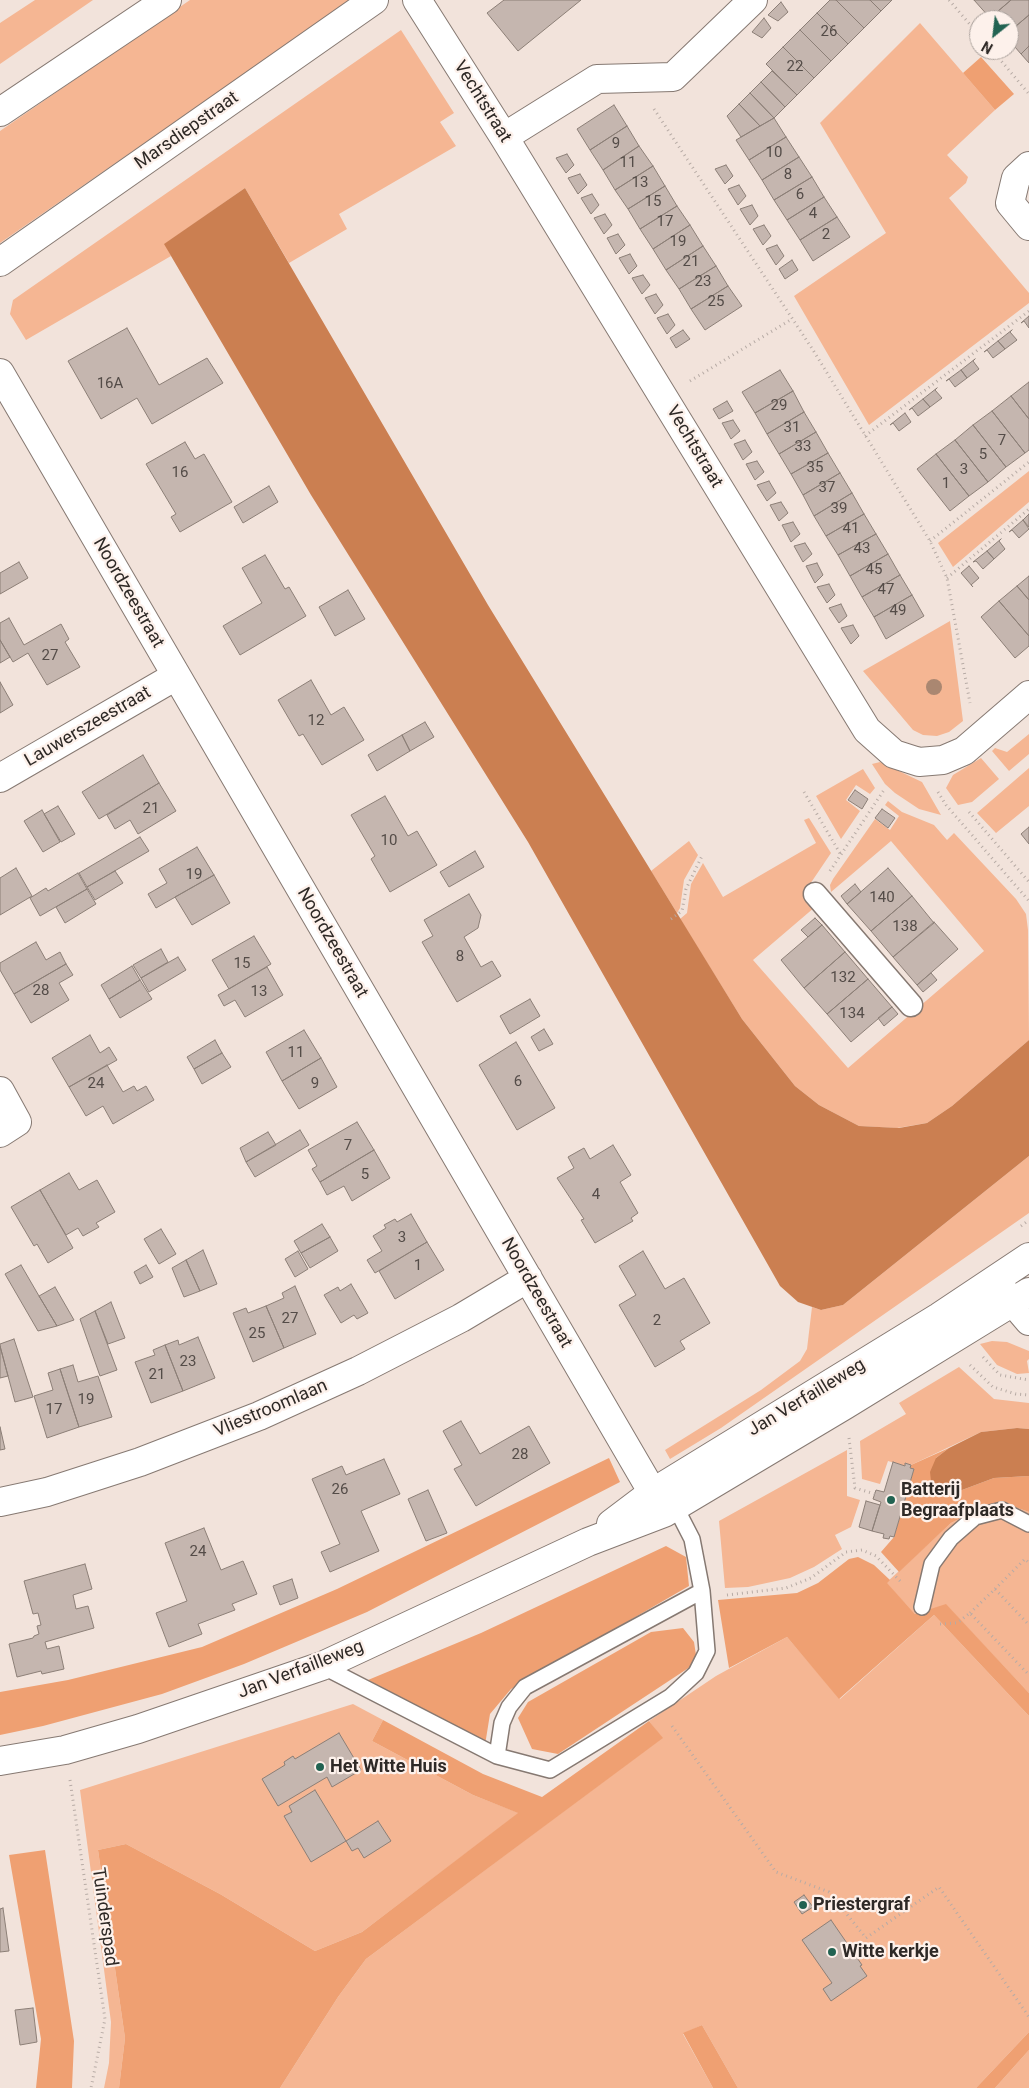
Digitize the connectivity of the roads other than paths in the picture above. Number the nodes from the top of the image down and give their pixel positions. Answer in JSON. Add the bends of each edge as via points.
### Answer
{"nodes":[{"id":1,"x":167,"y":0,"type":"edge"},
{"id":2,"x":374,"y":0,"type":"edge"},
{"id":3,"x":417,"y":0,"type":"edge"},
{"id":4,"x":753,"y":0,"type":"edge"},
{"id":5,"x":0,"y":112,"type":"edge"},
{"id":6,"x":504,"y":137,"type":"junction"},
{"id":7,"x":1029,"y":166,"type":"edge"},
{"id":8,"x":1029,"y":226,"type":"edge"},
{"id":9,"x":0,"y":262,"type":"edge"},
{"id":10,"x":0,"y":373,"type":"edge"},
{"id":11,"x":176,"y":676,"type":"junction"},
{"id":12,"x":1029,"y":694,"type":"edge"},
{"id":13,"x":0,"y":778,"type":"edge"},
{"id":14,"x":815,"y":894,"type":"road end"},
{"id":15,"x":911,"y":1005,"type":"dead end"},
{"id":16,"x":0,"y":1091,"type":"edge"},
{"id":17,"x":0,"y":1133,"type":"edge"},
{"id":18,"x":1029,"y":1258,"type":"edge"},
{"id":19,"x":528,"y":1278,"type":"junction"},
{"id":20,"x":994,"y":1280,"type":"junction"},
{"id":21,"x":1023,"y":1305,"type":"edge"},
{"id":22,"x":0,"y":1502,"type":"edge"},
{"id":23,"x":664,"y":1504,"type":"junction"},
{"id":24,"x":1029,"y":1524,"type":"edge"},
{"id":25,"x":703,"y":1594,"type":"junction"},
{"id":26,"x":922,"y":1607,"type":"road end"},
{"id":27,"x":322,"y":1666,"type":"junction"},
{"id":28,"x":497,"y":1756,"type":"junction"},
{"id":29,"x":0,"y":1761,"type":"edge"}],
"edges":[{"from":1,"to":5,"type":"street"},
{"from":2,"to":9,"type":"street","name":"Marsdiepstraat"},
{"from":3,"to":6,"type":"street","name":"Vechtstraat"},
{"from":4,"to":6,"type":"street","via":[[673,76],[597,79]]},
{"from":6,"to":12,"type":"street","name":"Vechtstraat","via":[[867,730],[894,754],[919,762],[943,760],[964,751]]},
{"from":7,"to":8,"type":"street","via":[[1016,178],[1010,203]]},
{"from":10,"to":11,"type":"street","name":"Noordzeestraat"},
{"from":11,"to":13,"type":"street","name":"Lauwerszeestraat"},
{"from":11,"to":19,"type":"street","name":"Noordzeestraat"},
{"from":14,"to":15,"type":"street"},
{"from":16,"to":17,"type":"street","via":[[17,1122]]},
{"from":18,"to":20,"type":"street","name":"Jan Verfailleweg"},
{"from":19,"to":22,"type":"street","name":"Vliestroomlaan","via":[[461,1318],[260,1416],[140,1462],[47,1492]]},
{"from":19,"to":23,"type":"street","name":"Noordzeestraat"},
{"from":20,"to":21,"type":"street"},
{"from":20,"to":23,"type":"street","name":"Jan Verfailleweg"},
{"from":21,"to":23,"type":"street","name":"Jan Verfailleweg","via":[[959,1334],[845,1406]]},
{"from":23,"to":25,"type":"lane","via":[[692,1539]]},
{"from":23,"to":27,"type":"street","name":"Jan Verfailleweg"},
{"from":24,"to":26,"type":"lane","via":[[1002,1510],[976,1517],[951,1538],[932,1564]]},
{"from":25,"to":28,"type":"lane","via":[[525,1688],[508,1707]]},
{"from":25,"to":28,"type":"lane","via":[[707,1651],[696,1673],[670,1697],[550,1770]]},
{"from":27,"to":28,"type":"lane"},
{"from":27,"to":29,"type":"street","name":"Jan Verfailleweg","via":[[138,1729],[65,1750]]}]}
